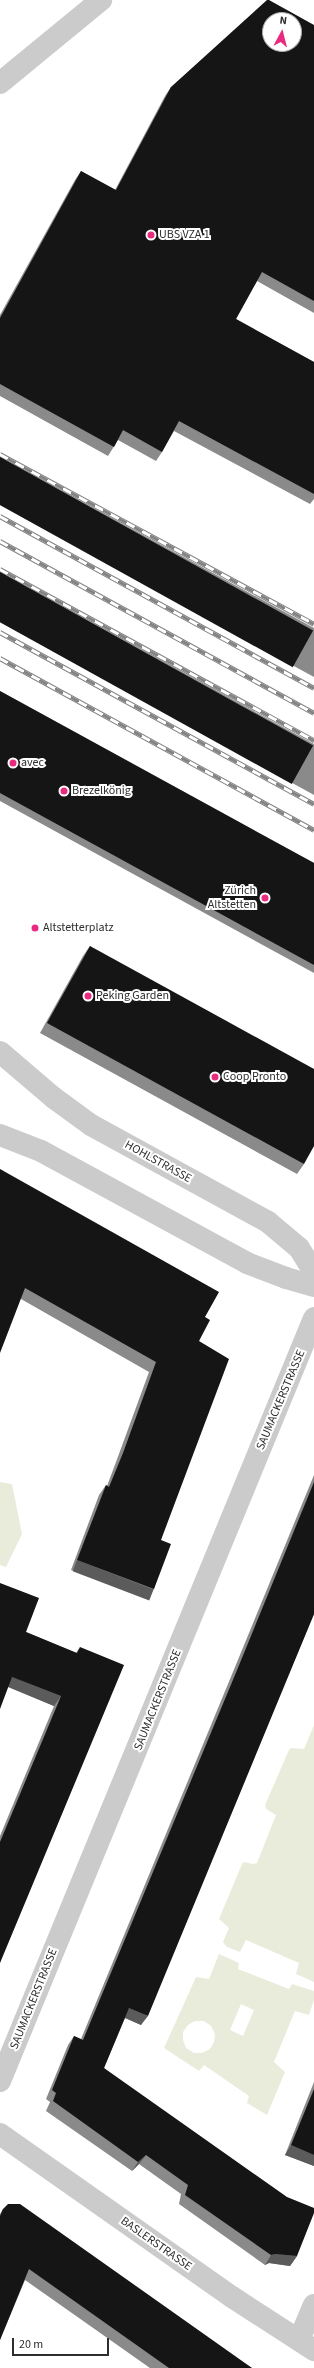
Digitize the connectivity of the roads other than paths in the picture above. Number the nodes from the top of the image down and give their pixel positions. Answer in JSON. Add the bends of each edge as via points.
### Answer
{"nodes":[{"id":1,"x":101,"y":0,"type":"edge"},
{"id":2,"x":0,"y":83,"type":"edge"},
{"id":3,"x":0,"y":1052,"type":"edge"},
{"id":4,"x":0,"y":1135,"type":"edge"},
{"id":5,"x":314,"y":1272,"type":"edge"},
{"id":6,"x":314,"y":1286,"type":"edge"},
{"id":7,"x":314,"y":1318,"type":"edge"},
{"id":8,"x":0,"y":2081,"type":"edge"},
{"id":9,"x":0,"y":2134,"type":"edge"},
{"id":10,"x":314,"y":2305,"type":"edge"},
{"id":11,"x":306,"y":2345,"type":"edge"}],
"edges":[{"from":1,"to":2,"type":"street"},
{"from":3,"to":5,"type":"street","name":"HOHLSTRASSE","via":[[44,1090],[91,1125],[268,1222],[299,1248]]},
{"from":4,"to":6,"type":"street","via":[[41,1151],[247,1263]]},
{"from":7,"to":8,"type":"street","name":"SAUMACKERSTRASSE"},
{"from":9,"to":11,"type":"street","name":"BASLERSTRASSE","via":[[232,2297]]},
{"from":10,"to":11,"type":"street"}]}
